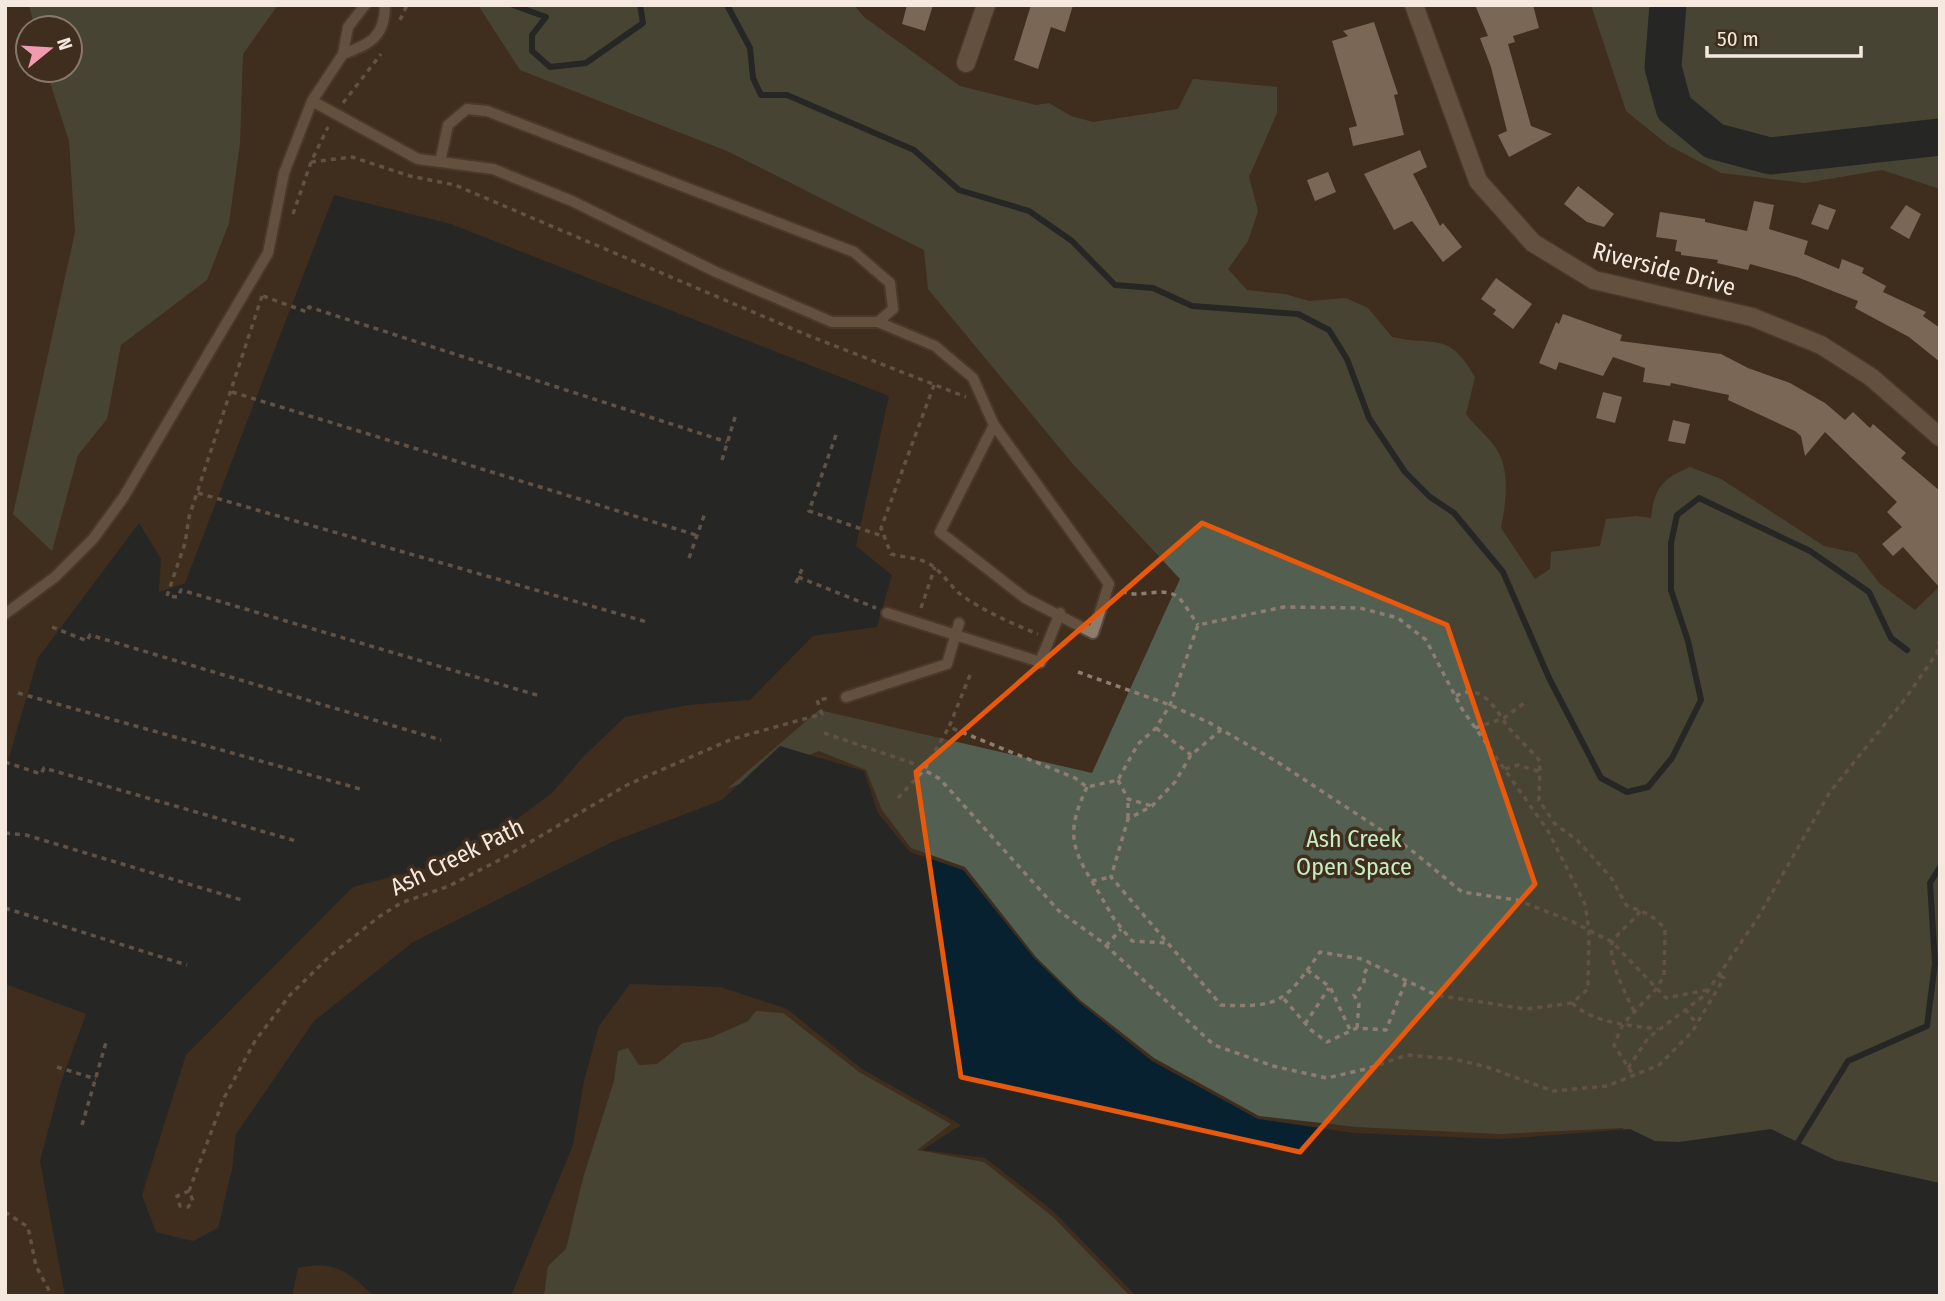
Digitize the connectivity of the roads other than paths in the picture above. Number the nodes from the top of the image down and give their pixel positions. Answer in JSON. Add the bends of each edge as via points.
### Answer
{"nodes":[{"id":1,"x":365,"y":5,"type":"edge"},
{"id":2,"x":385,"y":5,"type":"edge"},
{"id":3,"x":986,"y":5,"type":"edge"},
{"id":4,"x":1414,"y":5,"type":"edge"},
{"id":5,"x":343,"y":54,"type":"junction"},
{"id":6,"x":966,"y":63,"type":"dead end"},
{"id":7,"x":312,"y":101,"type":"junction"},
{"id":8,"x":440,"y":162,"type":"junction"},
{"id":9,"x":878,"y":322,"type":"junction"},
{"id":10,"x":994,"y":425,"type":"junction"},
{"id":11,"x":1940,"y":437,"type":"edge"},
{"id":12,"x":887,"y":613,"type":"road end"},
{"id":13,"x":1059,"y":613,"type":"junction"},
{"id":14,"x":5,"y":614,"type":"edge"},
{"id":15,"x":959,"y":623,"type":"dead end"},
{"id":16,"x":956,"y":635,"type":"junction"},
{"id":17,"x":846,"y":697,"type":"road end"}],
"edges":[{"from":1,"to":5,"type":"lane","via":[[348,27]]},
{"from":2,"to":5,"type":"lane","via":[[385,22],[370,44]]},
{"from":3,"to":6,"type":"street"},
{"from":4,"to":11,"type":"street","name":"Riverside Drive","via":[[1478,181],[1533,243],[1594,279],[1752,317],[1821,345],[1871,377]]},
{"from":5,"to":7,"type":"lane"},
{"from":7,"to":8,"type":"lane","via":[[418,159]]},
{"from":7,"to":14,"type":"lane","via":[[284,173],[268,253],[123,498],[93,539],[55,577]]},
{"from":8,"to":9,"type":"lane","via":[[493,169],[572,201],[832,323]]},
{"from":8,"to":9,"type":"lane","via":[[448,125],[467,108],[487,111],[854,252],[890,283],[893,309]]},
{"from":9,"to":10,"type":"lane","via":[[935,346],[973,378]]},
{"from":10,"to":13,"type":"lane","via":[[940,533],[1025,598]]},
{"from":10,"to":13,"type":"lane","via":[[1110,584],[1093,633]]},
{"from":12,"to":16,"type":"lane"},
{"from":13,"to":16,"type":"lane","via":[[1040,662]]},
{"from":15,"to":16,"type":"lane"},
{"from":16,"to":17,"type":"lane","via":[[947,664]]}]}
